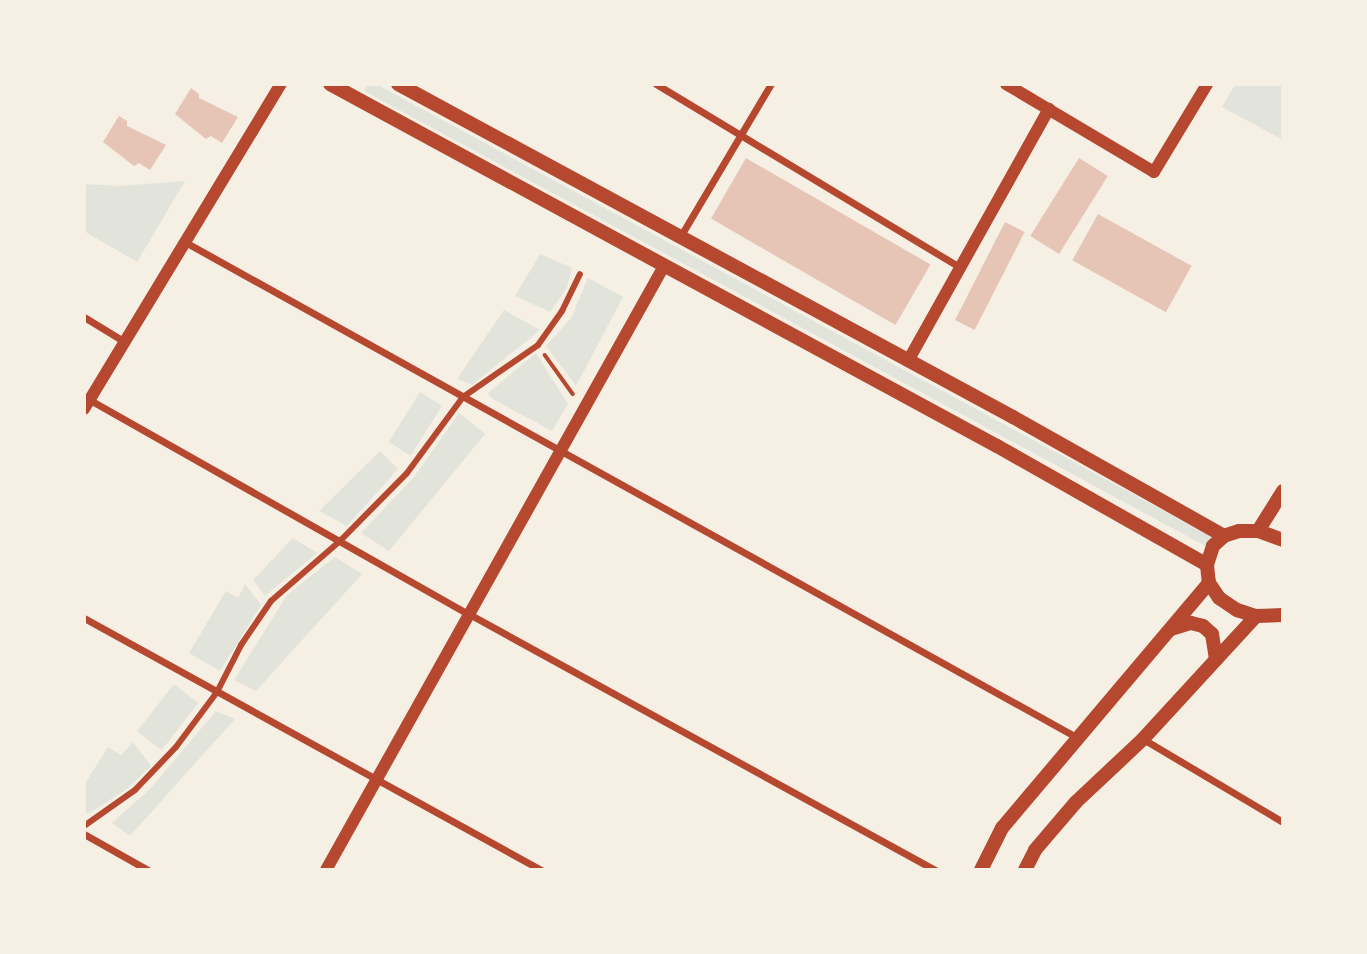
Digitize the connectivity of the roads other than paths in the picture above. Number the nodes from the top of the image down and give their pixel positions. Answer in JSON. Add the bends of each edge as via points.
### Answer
{"nodes":[{"id":1,"x":281,"y":84,"type":"edge"},
{"id":2,"x":331,"y":84,"type":"edge"},
{"id":3,"x":398,"y":84,"type":"edge"},
{"id":4,"x":656,"y":84,"type":"edge"},
{"id":5,"x":771,"y":84,"type":"edge"},
{"id":6,"x":1006,"y":84,"type":"edge"},
{"id":7,"x":1208,"y":84,"type":"edge"},
{"id":8,"x":1049,"y":109,"type":"junction"},
{"id":9,"x":741,"y":135,"type":"junction"},
{"id":10,"x":680,"y":237,"type":"junction"},
{"id":11,"x":185,"y":242,"type":"junction"},
{"id":12,"x":664,"y":266,"type":"junction"},
{"id":13,"x":959,"y":267,"type":"junction"},
{"id":14,"x":580,"y":274,"type":"dead end"},
{"id":15,"x":84,"y":317,"type":"edge"},
{"id":16,"x":125,"y":342,"type":"junction"},
{"id":17,"x":908,"y":361,"type":"junction"},
{"id":18,"x":463,"y":397,"type":"junction"},
{"id":19,"x":87,"y":404,"type":"edge"},
{"id":20,"x":561,"y":451,"type":"junction"},
{"id":21,"x":1283,"y":491,"type":"edge"},
{"id":22,"x":1258,"y":531,"type":"junction"},
{"id":23,"x":1224,"y":536,"type":"junction"},
{"id":24,"x":1283,"y":540,"type":"edge"},
{"id":25,"x":340,"y":541,"type":"junction"},
{"id":26,"x":1207,"y":565,"type":"junction"},
{"id":27,"x":1209,"y":583,"type":"junction"},
{"id":28,"x":469,"y":614,"type":"junction"},
{"id":29,"x":1283,"y":615,"type":"edge"},
{"id":30,"x":1256,"y":616,"type":"junction"},
{"id":31,"x":84,"y":618,"type":"edge"},
{"id":32,"x":1171,"y":629,"type":"junction"},
{"id":33,"x":1216,"y":660,"type":"junction"},
{"id":34,"x":217,"y":692,"type":"junction"},
{"id":35,"x":1079,"y":739,"type":"junction"},
{"id":36,"x":1143,"y":739,"type":"junction"},
{"id":37,"x":376,"y":780,"type":"junction"},
{"id":38,"x":1283,"y":822,"type":"edge"},
{"id":39,"x":84,"y":826,"type":"edge"},
{"id":40,"x":84,"y":834,"type":"edge"},
{"id":41,"x":148,"y":870,"type":"edge"},
{"id":42,"x":326,"y":870,"type":"edge"},
{"id":43,"x":541,"y":870,"type":"edge"},
{"id":44,"x":935,"y":870,"type":"edge"},
{"id":45,"x":981,"y":870,"type":"edge"},
{"id":46,"x":1025,"y":870,"type":"edge"}],
"edges":[{"from":1,"to":11,"type":"street"},
{"from":2,"to":12,"type":"main road"},
{"from":3,"to":10,"type":"main road"},
{"from":4,"to":9,"type":"street"},
{"from":5,"to":9,"type":"street"},
{"from":6,"to":8,"type":"street"},
{"from":7,"to":8,"type":"street","via":[[1154,172]]},
{"from":8,"to":13,"type":"street"},
{"from":9,"to":10,"type":"street"},
{"from":9,"to":13,"type":"street"},
{"from":10,"to":17,"type":"main road"},
{"from":11,"to":16,"type":"street"},
{"from":11,"to":18,"type":"street"},
{"from":12,"to":20,"type":"street"},
{"from":12,"to":26,"type":"main road"},
{"from":13,"to":17,"type":"street"},
{"from":14,"to":18,"type":"street","via":[[538,345]]},
{"from":15,"to":16,"type":"street"},
{"from":16,"to":19,"type":"street"},
{"from":17,"to":23,"type":"main road"},
{"from":18,"to":20,"type":"street"},
{"from":18,"to":25,"type":"street","via":[[407,474]]},
{"from":19,"to":25,"type":"street"},
{"from":20,"to":28,"type":"street"},
{"from":20,"to":35,"type":"street"},
{"from":21,"to":22,"type":"main road"},
{"from":22,"to":23,"type":"main road"},
{"from":22,"to":24,"type":"main road"},
{"from":23,"to":26,"type":"main road","via":[[1213,546]]},
{"from":25,"to":28,"type":"street"},
{"from":25,"to":34,"type":"street","via":[[271,601]]},
{"from":26,"to":27,"type":"main road"},
{"from":27,"to":30,"type":"main road","via":[[1219,598]]},
{"from":27,"to":32,"type":"main road"},
{"from":28,"to":37,"type":"street"},
{"from":28,"to":44,"type":"street"},
{"from":29,"to":30,"type":"main road"},
{"from":30,"to":33,"type":"main road"},
{"from":31,"to":34,"type":"street"},
{"from":32,"to":33,"type":"main road","via":[[1191,623],[1203,626],[1212,634]]},
{"from":32,"to":35,"type":"main road"},
{"from":33,"to":36,"type":"main road"},
{"from":34,"to":37,"type":"street"},
{"from":34,"to":39,"type":"street","via":[[176,747],[135,790]]},
{"from":35,"to":45,"type":"main road","via":[[1002,828]]},
{"from":36,"to":38,"type":"street"},
{"from":36,"to":46,"type":"main road","via":[[1076,802],[1035,850]]},
{"from":37,"to":42,"type":"street"},
{"from":37,"to":43,"type":"street"},
{"from":40,"to":41,"type":"street"}]}
